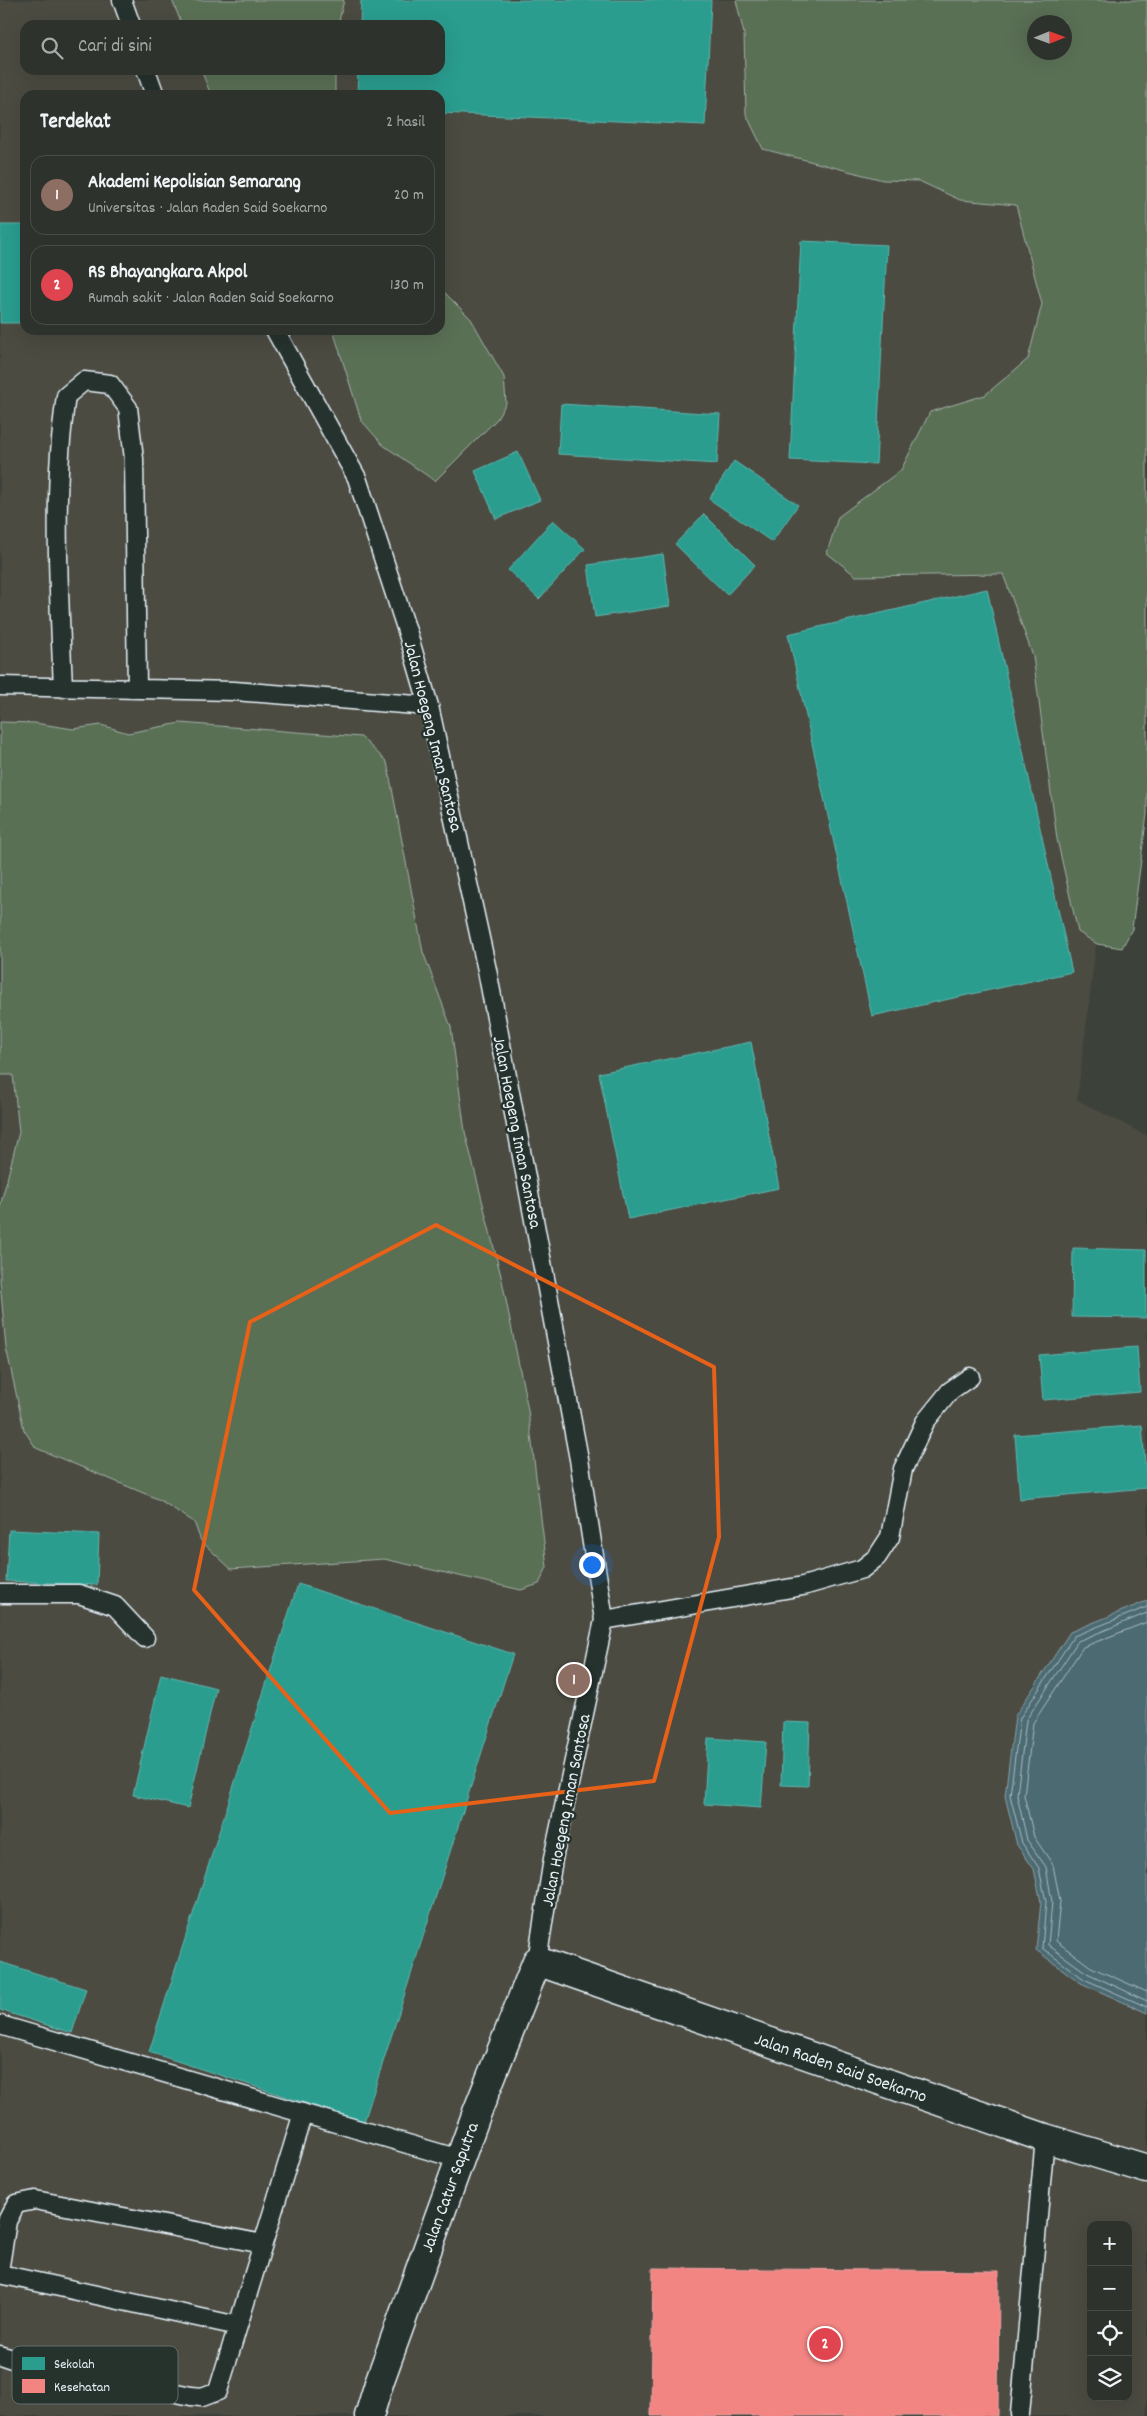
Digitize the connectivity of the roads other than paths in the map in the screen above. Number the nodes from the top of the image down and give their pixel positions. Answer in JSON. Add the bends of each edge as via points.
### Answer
{"nodes":[{"id":1,"x":122,"y":0,"type":"edge"},
{"id":2,"x":129,"y":20,"type":"edge"},
{"id":3,"x":148,"y":75,"type":"edge"},
{"id":4,"x":153,"y":90,"type":"edge"},
{"id":5,"x":278,"y":335,"type":"edge"},
{"id":6,"x":0,"y":686,"type":"edge"},
{"id":7,"x":62,"y":688,"type":"junction"},
{"id":8,"x":136,"y":689,"type":"junction"},
{"id":9,"x":429,"y":706,"type":"junction"},
{"id":10,"x":970,"y":1377,"type":"dead end"},
{"id":11,"x":0,"y":1594,"type":"edge"},
{"id":12,"x":604,"y":1620,"type":"junction"},
{"id":13,"x":145,"y":1638,"type":"dead end"},
{"id":14,"x":537,"y":1961,"type":"junction"},
{"id":15,"x":0,"y":2025,"type":"edge"},
{"id":16,"x":303,"y":2113,"type":"junction"},
{"id":17,"x":1045,"y":2138,"type":"junction"},
{"id":18,"x":459,"y":2159,"type":"junction"},
{"id":19,"x":1147,"y":2169,"type":"edge"},
{"id":20,"x":263,"y":2244,"type":"junction"},
{"id":21,"x":0,"y":2265,"type":"edge"},
{"id":22,"x":0,"y":2274,"type":"edge"},
{"id":23,"x":238,"y":2326,"type":"junction"},
{"id":24,"x":0,"y":2354,"type":"edge"},
{"id":25,"x":12,"y":2359,"type":"edge"},
{"id":26,"x":178,"y":2393,"type":"edge"},
{"id":27,"x":1020,"y":2414,"type":"dead end"},
{"id":28,"x":369,"y":2416,"type":"edge"}],
"edges":[{"from":1,"to":2,"type":"lane"},
{"from":3,"to":4,"type":"lane"},
{"from":5,"to":9,"type":"lane","name":"Jalan Hoegeng Iman Santosa","via":[[357,478]]},
{"from":6,"to":7,"type":"lane"},
{"from":7,"to":8,"type":"lane"},
{"from":7,"to":8,"type":"lane","via":[[60,440],[66,396],[84,382],[110,384],[128,408],[134,458]]},
{"from":8,"to":9,"type":"lane","via":[[234,691]]},
{"from":9,"to":12,"type":"lane","name":"Jalan Hoegeng Iman Santosa","via":[[489,979],[580,1459]]},
{"from":10,"to":12,"type":"lane","via":[[950,1391],[925,1422],[903,1470],[890,1538],[877,1557],[862,1569],[803,1586]]},
{"from":11,"to":13,"type":"lane","via":[[79,1594],[114,1606]]},
{"from":12,"to":14,"type":"lane","name":"Jalan Hoegeng Iman Santosa","via":[[553,1859]]},
{"from":14,"to":17,"type":"street","name":"Jalan Raden Said Soekarno"},
{"from":14,"to":18,"type":"street","name":"Jalan Catur Saputra"},
{"from":15,"to":16,"type":"lane"},
{"from":16,"to":18,"type":"lane"},
{"from":16,"to":20,"type":"lane"},
{"from":17,"to":19,"type":"street","name":"Jalan Raden Said Soekarno"},
{"from":17,"to":27,"type":"lane"},
{"from":18,"to":28,"type":"street","name":"Jalan Catur Saputra"},
{"from":20,"to":21,"type":"lane","via":[[35,2200],[16,2204],[6,2221]]},
{"from":20,"to":23,"type":"lane"},
{"from":22,"to":23,"type":"lane"},
{"from":23,"to":26,"type":"lane","via":[[218,2390],[202,2397]]},
{"from":24,"to":25,"type":"lane"}]}
